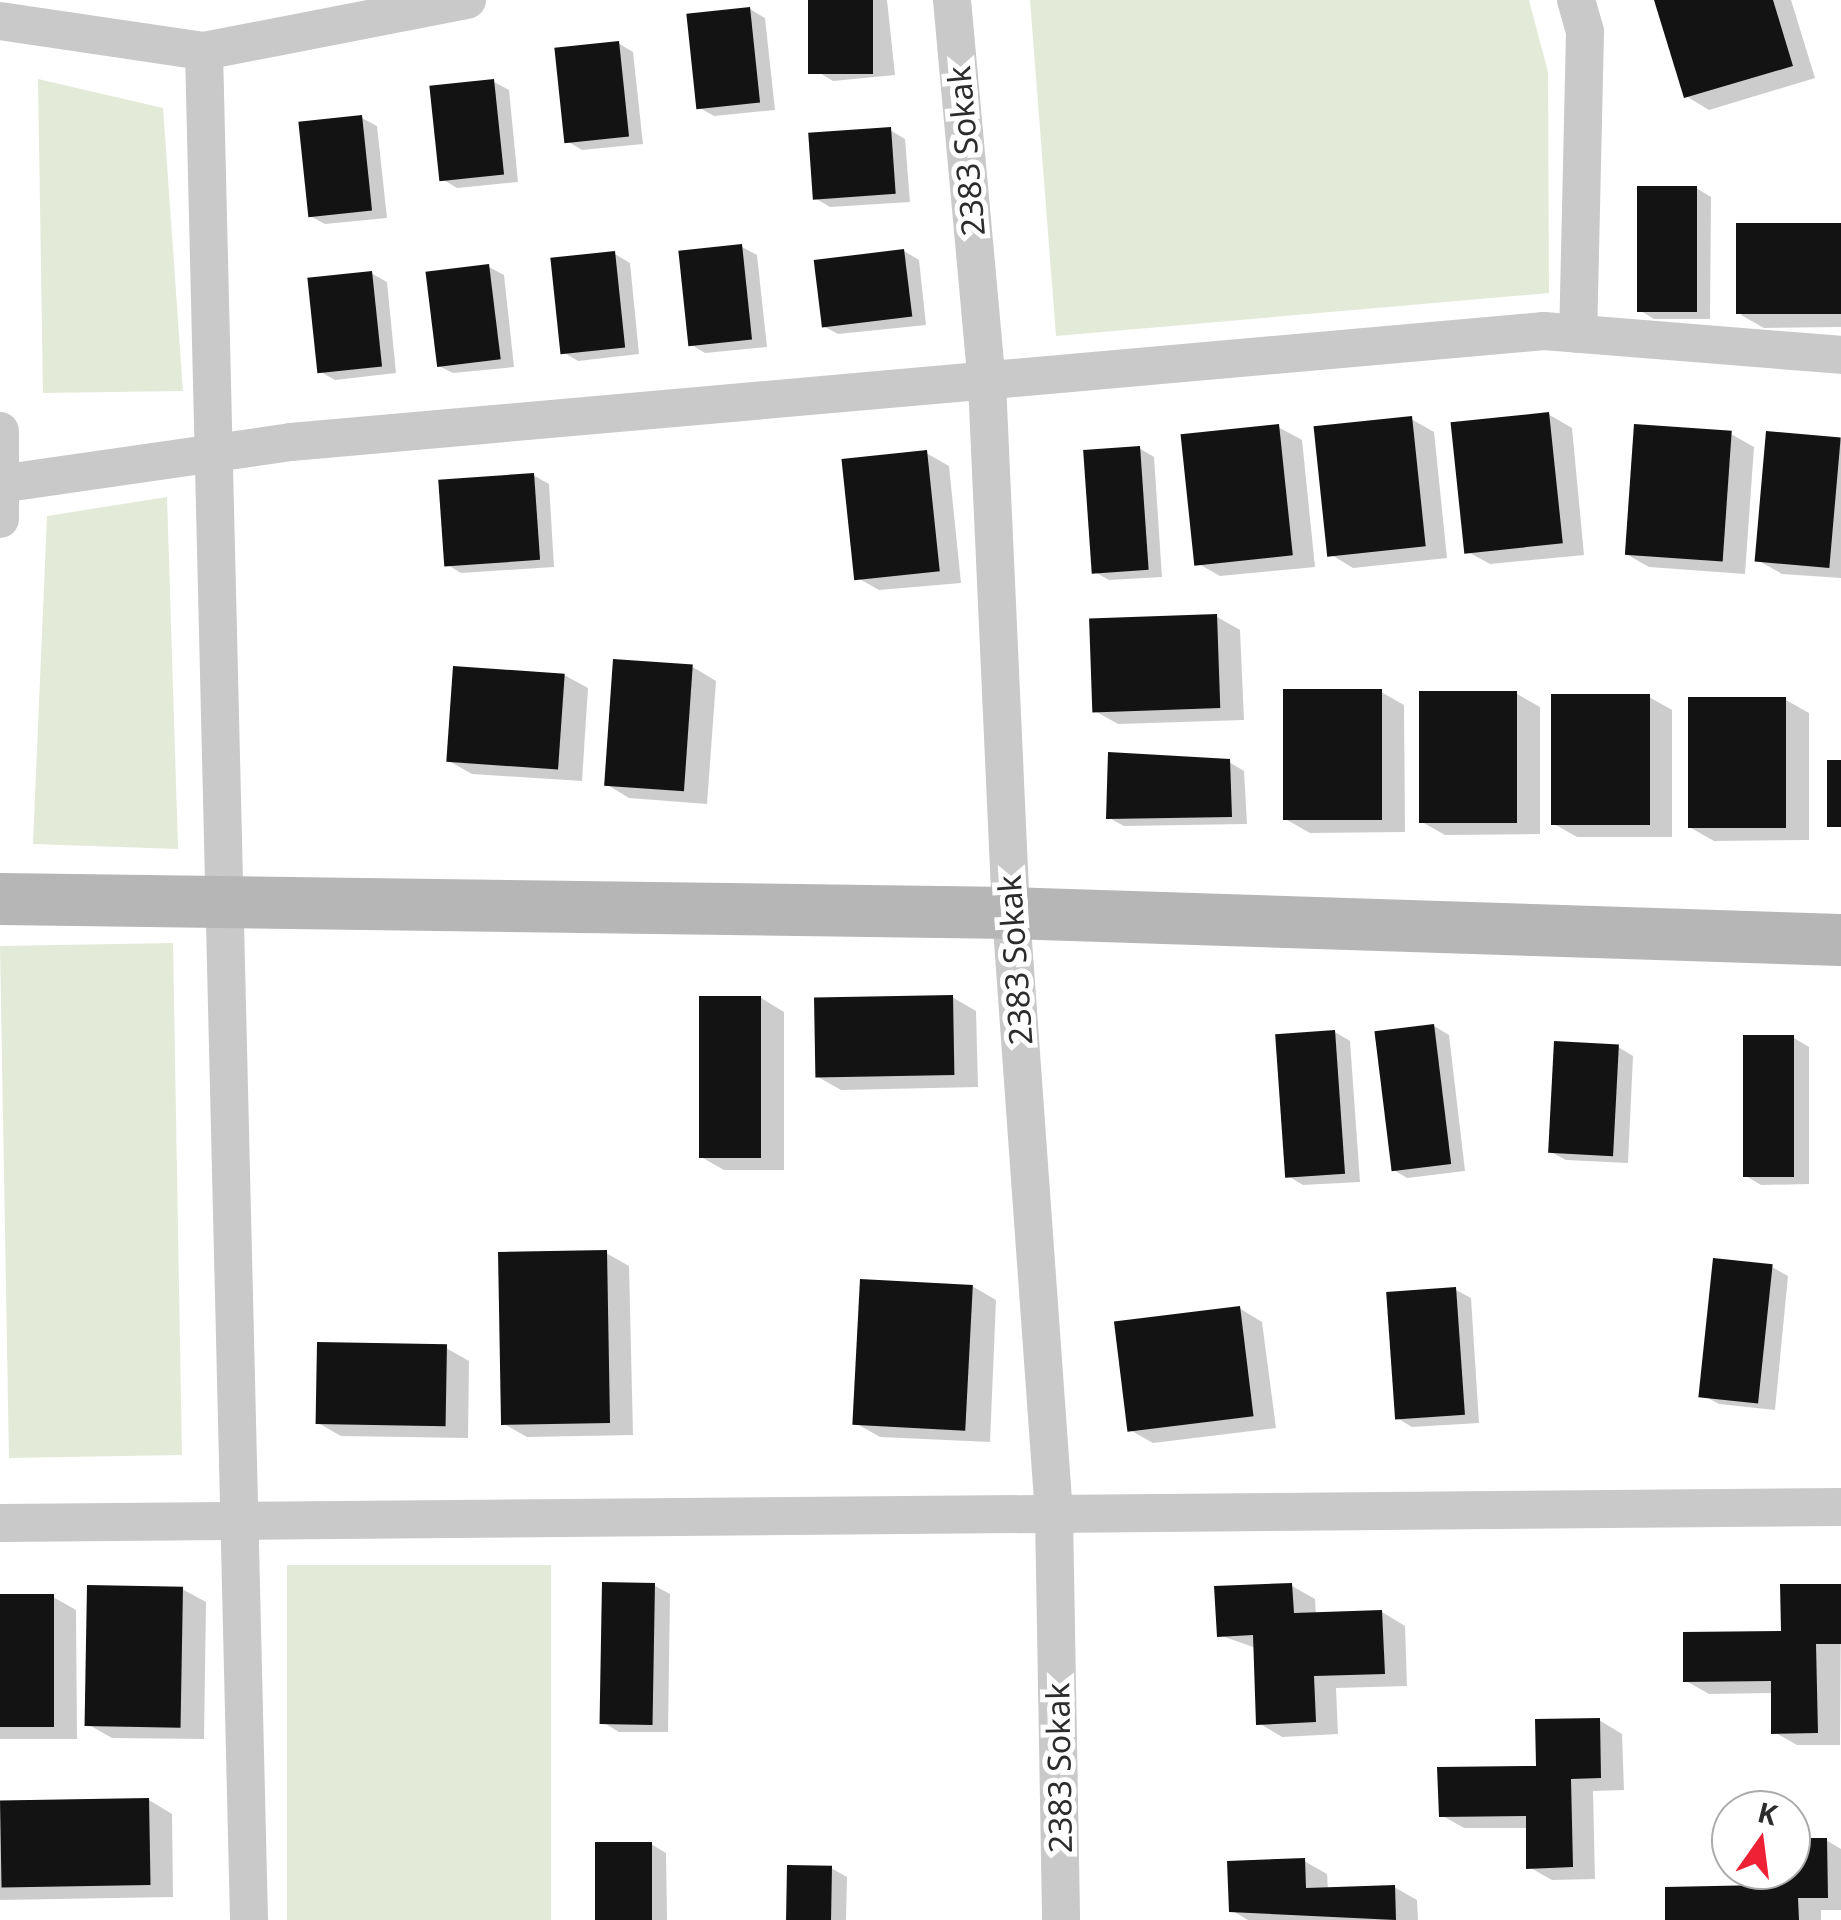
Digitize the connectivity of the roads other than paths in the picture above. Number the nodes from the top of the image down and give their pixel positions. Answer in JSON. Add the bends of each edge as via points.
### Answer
{"nodes":[{"id":1,"x":467,"y":0,"type":"edge"},
{"id":2,"x":952,"y":0,"type":"edge"},
{"id":3,"x":1576,"y":0,"type":"edge"},
{"id":4,"x":0,"y":21,"type":"edge"},
{"id":5,"x":204,"y":51,"type":"junction"},
{"id":6,"x":1578,"y":334,"type":"junction"},
{"id":7,"x":1841,"y":356,"type":"edge"},
{"id":8,"x":988,"y":382,"type":"junction"},
{"id":9,"x":0,"y":431,"type":"edge"},
{"id":10,"x":214,"y":454,"type":"junction"},
{"id":11,"x":0,"y":484,"type":"edge"},
{"id":12,"x":0,"y":519,"type":"edge"},
{"id":13,"x":0,"y":899,"type":"edge"},
{"id":14,"x":225,"y":903,"type":"junction"},
{"id":15,"x":1011,"y":913,"type":"junction"},
{"id":16,"x":1841,"y":940,"type":"edge"},
{"id":17,"x":1841,"y":1508,"type":"edge"},
{"id":18,"x":1054,"y":1514,"type":"junction"},
{"id":19,"x":239,"y":1521,"type":"junction"},
{"id":20,"x":0,"y":1523,"type":"edge"},
{"id":21,"x":249,"y":1920,"type":"edge"},
{"id":22,"x":1061,"y":1920,"type":"edge"}],
"edges":[{"from":1,"to":5,"type":"street"},
{"from":2,"to":8,"type":"street","name":"2383 Sokak"},
{"from":3,"to":6,"type":"street","via":[[1586,32]]},
{"from":4,"to":5,"type":"street"},
{"from":5,"to":10,"type":"street"},
{"from":6,"to":7,"type":"street"},
{"from":6,"to":8,"type":"street"},
{"from":8,"to":10,"type":"street"},
{"from":8,"to":15,"type":"street","name":"2383 Sokak"},
{"from":9,"to":11,"type":"street"},
{"from":10,"to":11,"type":"street"},
{"from":10,"to":14,"type":"street"},
{"from":11,"to":12,"type":"street"},
{"from":13,"to":14,"type":"street"},
{"from":14,"to":15,"type":"street"},
{"from":14,"to":19,"type":"street"},
{"from":15,"to":16,"type":"street"},
{"from":15,"to":18,"type":"street","name":"2383 Sokak"},
{"from":17,"to":18,"type":"street"},
{"from":18,"to":19,"type":"street"},
{"from":18,"to":22,"type":"street","name":"2383 Sokak"},
{"from":19,"to":20,"type":"street"},
{"from":19,"to":21,"type":"street"}]}
